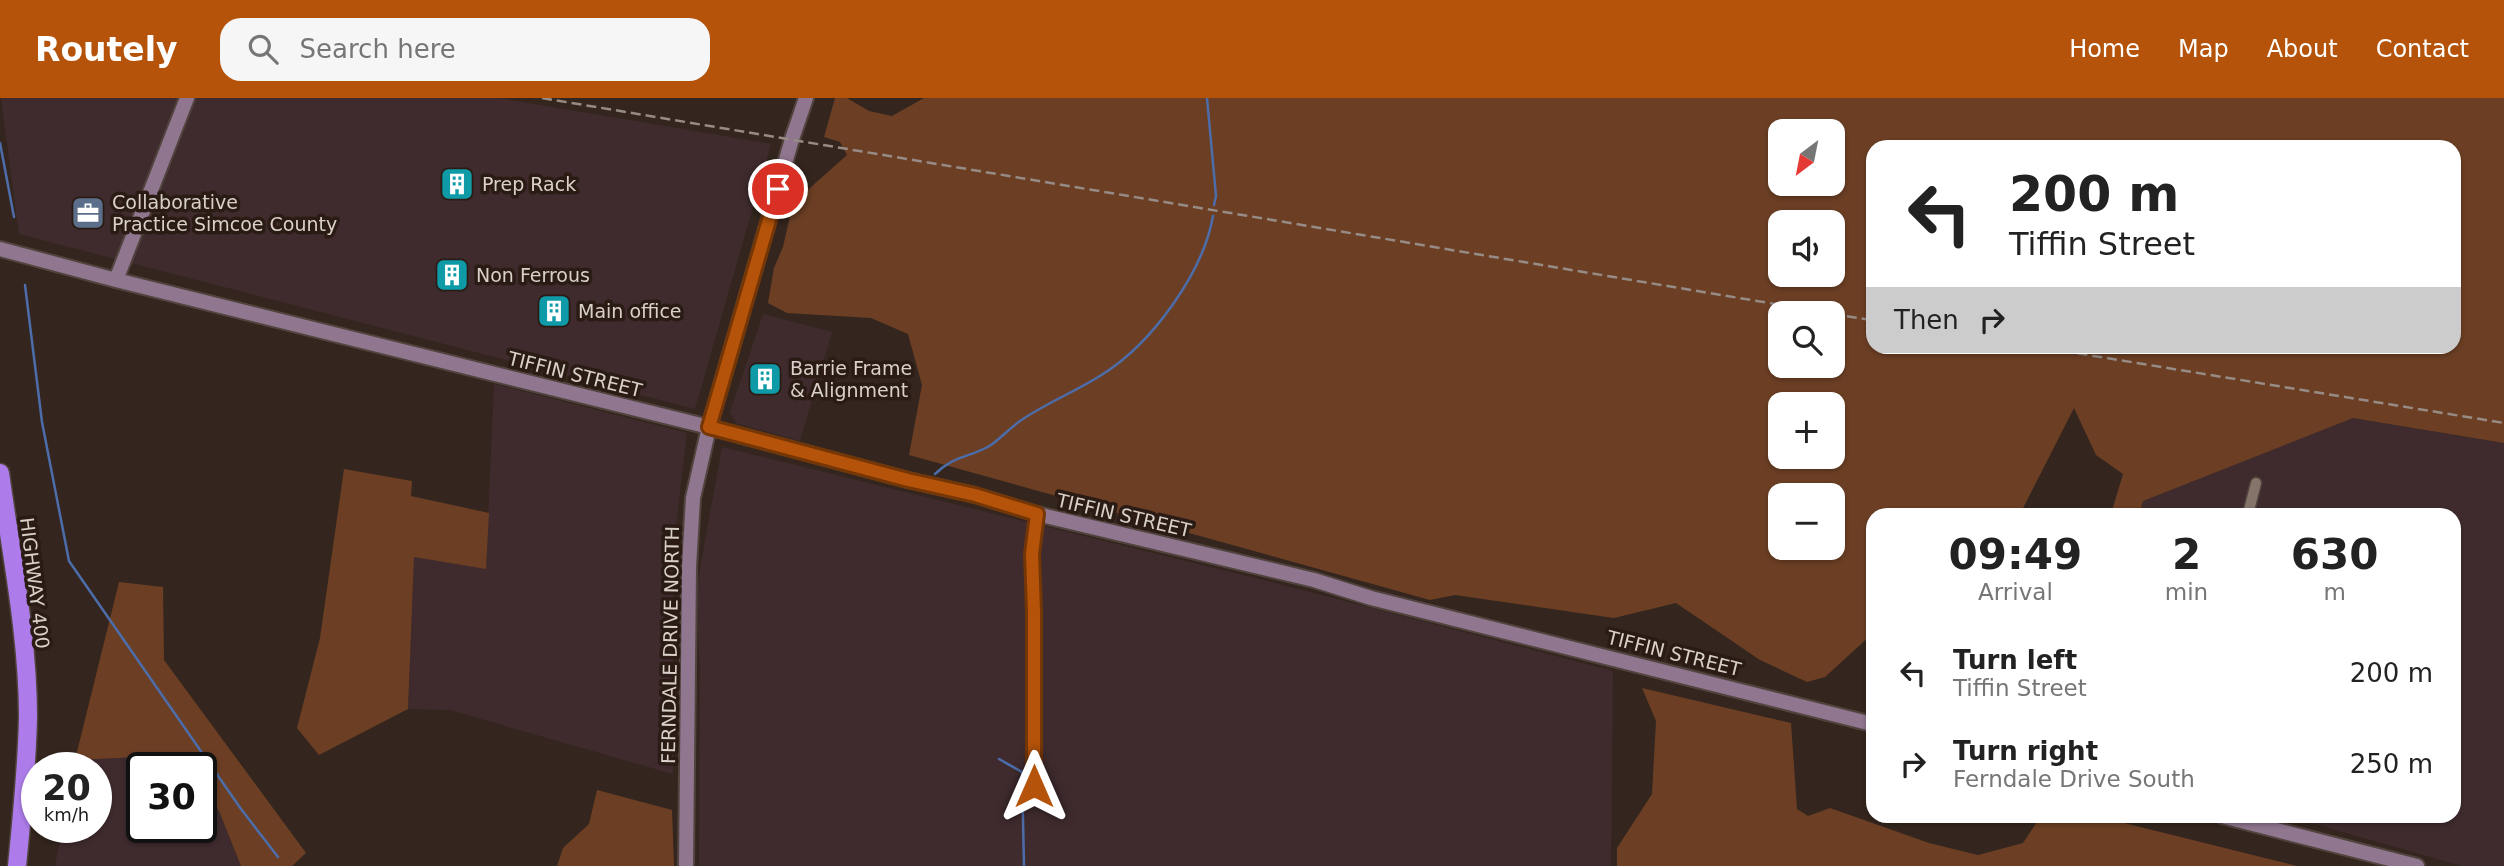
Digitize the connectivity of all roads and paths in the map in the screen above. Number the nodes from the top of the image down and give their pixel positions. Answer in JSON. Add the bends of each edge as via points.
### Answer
{"nodes":[{"id":1,"x":187,"y":98,"type":"edge"},
{"id":2,"x":806,"y":98,"type":"edge"},
{"id":3,"x":0,"y":249,"type":"edge"},
{"id":4,"x":116,"y":280,"type":"junction"},
{"id":5,"x":709,"y":427,"type":"junction"},
{"id":6,"x":0,"y":473,"type":"edge"},
{"id":7,"x":2256,"y":483,"type":"dead end"},
{"id":8,"x":2250,"y":508,"type":"edge"},
{"id":9,"x":1037,"y":514,"type":"junction"},
{"id":10,"x":1866,"y":722,"type":"edge"},
{"id":11,"x":1034,"y":786,"type":"dead end"},
{"id":12,"x":2249,"y":823,"type":"edge"},
{"id":13,"x":17,"y":866,"type":"edge"},
{"id":14,"x":687,"y":866,"type":"edge"},
{"id":15,"x":2417,"y":866,"type":"edge"}],
"edges":[{"from":1,"to":4,"type":"street"},
{"from":2,"to":5,"type":"street","name":"FERNDALE DRIVE NORTH"},
{"from":3,"to":4,"type":"street","name":"TIFFIN STREET"},
{"from":4,"to":5,"type":"street","name":"TIFFIN STREET"},
{"from":5,"to":9,"type":"street","name":"TIFFIN STREET"},
{"from":5,"to":14,"type":"street","name":"FERNDALE DRIVE NORTH","via":[[693,498],[689,567]]},
{"from":6,"to":13,"type":"highway","name":"HIGHWAY 400","via":[[21,623],[28,715]]},
{"from":7,"to":8,"type":"street"},
{"from":9,"to":10,"type":"street","name":"TIFFIN STREET","via":[[1314,580]]},
{"from":9,"to":11,"type":"street","via":[[1032,554]]},
{"from":12,"to":15,"type":"street"}]}
